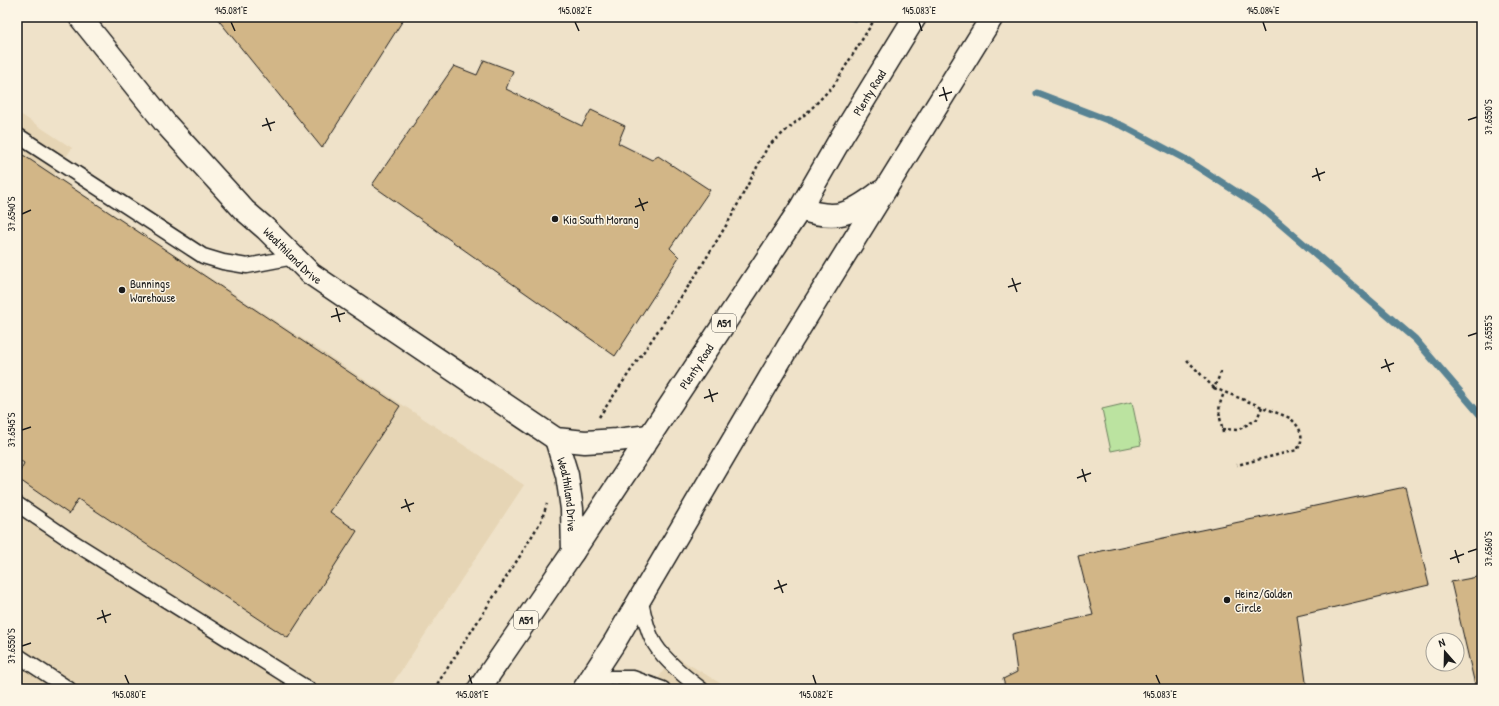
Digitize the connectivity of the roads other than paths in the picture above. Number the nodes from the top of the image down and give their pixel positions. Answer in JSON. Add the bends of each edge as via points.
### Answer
{"nodes":[{"id":1,"x":80,"y":17,"type":"edge"},
{"id":2,"x":915,"y":17,"type":"edge"},
{"id":3,"x":992,"y":17,"type":"edge"},
{"id":4,"x":17,"y":135,"type":"edge"},
{"id":5,"x":888,"y":185,"type":"junction"},
{"id":6,"x":800,"y":209,"type":"junction"},
{"id":7,"x":294,"y":257,"type":"junction"},
{"id":8,"x":649,"y":436,"type":"junction"},
{"id":9,"x":556,"y":439,"type":"junction"},
{"id":10,"x":19,"y":510,"type":"edge"},
{"id":11,"x":573,"y":552,"type":"junction"},
{"id":12,"x":640,"y":598,"type":"junction"},
{"id":13,"x":17,"y":655,"type":"edge"},
{"id":14,"x":585,"y":688,"type":"edge"},
{"id":15,"x":69,"y":689,"type":"edge"},
{"id":16,"x":308,"y":689,"type":"edge"},
{"id":17,"x":479,"y":689,"type":"edge"},
{"id":18,"x":663,"y":689,"type":"edge"},
{"id":19,"x":702,"y":689,"type":"edge"}],
"edges":[{"from":1,"to":7,"type":"main road","name":"Wealthiland Drive","via":[[166,124],[244,210]]},
{"from":2,"to":6,"type":"main road","name":"Plenty Road","number":"A51"},
{"from":3,"to":5,"type":"main road"},
{"from":4,"to":7,"type":"lane","via":[[203,256],[247,266]]},
{"from":5,"to":6,"type":"main road","via":[[859,207],[844,213],[824,216]]},
{"from":5,"to":12,"type":"main road","via":[[792,340]]},
{"from":6,"to":8,"type":"main road","name":"Plenty Road","number":"A51"},
{"from":7,"to":9,"type":"main road","name":"Wealthiland Drive","via":[[311,274]]},
{"from":8,"to":9,"type":"main road","name":"Wealthiland Drive","via":[[585,442]]},
{"from":8,"to":11,"type":"main road","name":"Plenty Road","number":"A51"},
{"from":9,"to":11,"type":"main road","name":"Wealthiland Drive","via":[[567,475],[572,509]]},
{"from":10,"to":16,"type":"lane"},
{"from":11,"to":17,"type":"main road","name":"Plenty Road","number":"A51"},
{"from":12,"to":14,"type":"main road"},
{"from":12,"to":19,"type":"lane","via":[[657,648],[681,674]]},
{"from":13,"to":15,"type":"lane"},
{"from":14,"to":18,"type":"lane","via":[[610,678],[633,678]]}]}
